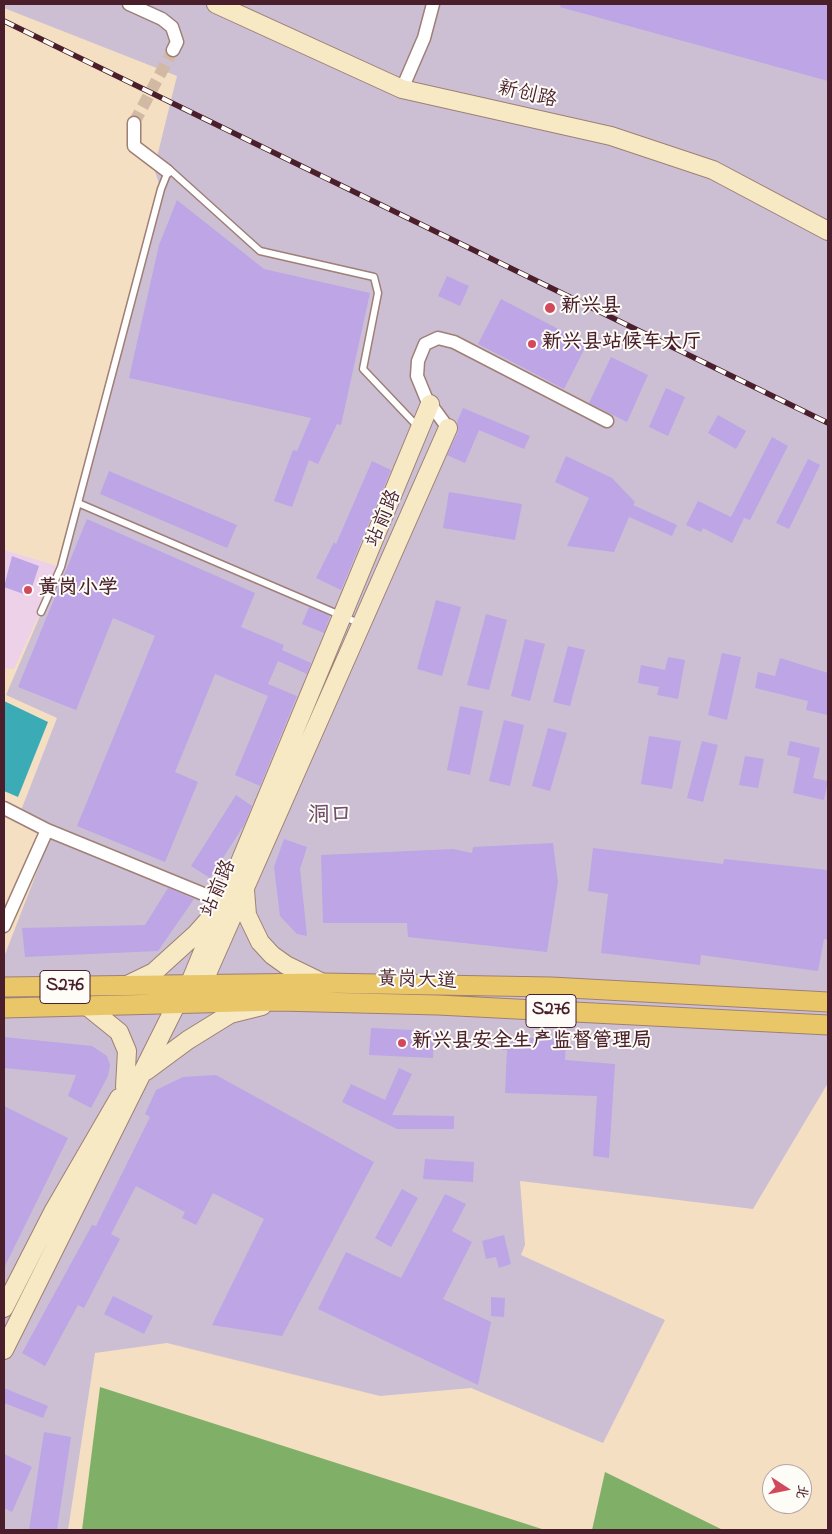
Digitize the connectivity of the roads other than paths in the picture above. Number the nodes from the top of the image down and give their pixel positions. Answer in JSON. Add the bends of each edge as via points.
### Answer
{"nodes":[{"id":1,"x":129,"y":4,"type":"edge"},
{"id":2,"x":216,"y":4,"type":"edge"},
{"id":3,"x":433,"y":4,"type":"edge"},
{"id":4,"x":174,"y":50,"type":"tunnel mouth"},
{"id":5,"x":402,"y":89,"type":"junction"},
{"id":6,"x":134,"y":123,"type":"tunnel mouth"},
{"id":7,"x":167,"y":171,"type":"junction"},
{"id":8,"x":828,"y":231,"type":"edge"},
{"id":9,"x":430,"y":404,"type":"junction"},
{"id":10,"x":607,"y":421,"type":"dead end"},
{"id":11,"x":448,"y":428,"type":"joint"},
{"id":12,"x":420,"y":429,"type":"junction"},
{"id":13,"x":78,"y":503,"type":"junction"},
{"id":14,"x":41,"y":612,"type":"dead end"},
{"id":15,"x":342,"y":616,"type":"junction"},
{"id":16,"x":362,"y":625,"type":"junction"},
{"id":17,"x":4,"y":808,"type":"edge"},
{"id":18,"x":47,"y":830,"type":"junction"},
{"id":19,"x":245,"y":886,"type":"junction"},
{"id":20,"x":223,"y":902,"type":"junction"},
{"id":21,"x":4,"y":926,"type":"edge"},
{"id":22,"x":323,"y":983,"type":"junction"},
{"id":23,"x":196,"y":985,"type":"junction"},
{"id":24,"x":125,"y":986,"type":"junction"},
{"id":25,"x":4,"y":988,"type":"edge"},
{"id":26,"x":279,"y":1001,"type":"junction"},
{"id":27,"x":826,"y":1002,"type":"edge"},
{"id":28,"x":170,"y":1005,"type":"junction"},
{"id":29,"x":88,"y":1007,"type":"junction"},
{"id":30,"x":4,"y":1008,"type":"edge"},
{"id":31,"x":825,"y":1025,"type":"edge"},
{"id":32,"x":144,"y":1073,"type":"junction"},
{"id":33,"x":125,"y":1087,"type":"junction"},
{"id":34,"x":4,"y":1308,"type":"edge"},
{"id":35,"x":4,"y":1350,"type":"edge"}],
"edges":[{"from":1,"to":4,"type":"street","via":[[172,27],[177,42]]},
{"from":2,"to":5,"type":"street","name":"新创路"},
{"from":3,"to":5,"type":"street","via":[[424,38]]},
{"from":5,"to":8,"type":"street","name":"新创路","via":[[611,136],[713,170]]},
{"from":6,"to":7,"type":"street","via":[[134,146]]},
{"from":7,"to":12,"type":"lane","via":[[171,171],[260,251],[374,277],[378,293],[363,369]]},
{"from":7,"to":13,"type":"lane"},
{"from":9,"to":10,"type":"street","via":[[418,376],[418,361],[425,344],[438,338],[454,342]]},
{"from":9,"to":11,"type":"street"},
{"from":9,"to":12,"type":"street","name":"站前路"},
{"from":11,"to":16,"type":"street","name":"站前路"},
{"from":12,"to":15,"type":"street","name":"站前路"},
{"from":13,"to":14,"type":"lane","via":[[61,567]]},
{"from":13,"to":15,"type":"lane"},
{"from":15,"to":16,"type":"lane"},
{"from":15,"to":20,"type":"street","name":"站前路"},
{"from":16,"to":19,"type":"street","name":"站前路"},
{"from":17,"to":18,"type":"street"},
{"from":18,"to":20,"type":"street"},
{"from":18,"to":21,"type":"street"},
{"from":19,"to":22,"type":"street","via":[[247,914],[260,942],[286,965]]},
{"from":19,"to":23,"type":"street","name":"站前路"},
{"from":20,"to":23,"type":"street","name":"站前路"},
{"from":20,"to":24,"type":"street","via":[[196,934],[154,972]]},
{"from":22,"to":23,"type":"main road","name":"黄岗大道","number":"S276"},
{"from":22,"to":27,"type":"main road","name":"黄岗大道","number":"S276","via":[[551,987]]},
{"from":23,"to":24,"type":"main road","name":"黄岗大道","number":"S276"},
{"from":23,"to":28,"type":"street","name":"站前路"},
{"from":24,"to":25,"type":"main road","name":"黄岗大道","number":"S276"},
{"from":26,"to":28,"type":"main road","name":"黄岗大道","number":"S276"},
{"from":26,"to":31,"type":"main road","name":"黄岗大道","number":"S276","via":[[438,1005]]},
{"from":26,"to":32,"type":"street","via":[[230,1014]]},
{"from":27,"to":31,"type":"main road"},
{"from":28,"to":29,"type":"main road","name":"黄岗大道","number":"S276"},
{"from":28,"to":32,"type":"street","name":"站前路"},
{"from":28,"to":33,"type":"street","name":"站前路"},
{"from":29,"to":30,"type":"main road","name":"黄岗大道","number":"S276"},
{"from":29,"to":33,"type":"street","via":[[119,1032],[127,1051]]},
{"from":32,"to":35,"type":"street","name":"站前路"},
{"from":33,"to":34,"type":"street","name":"站前路","via":[[53,1212]]}]}
